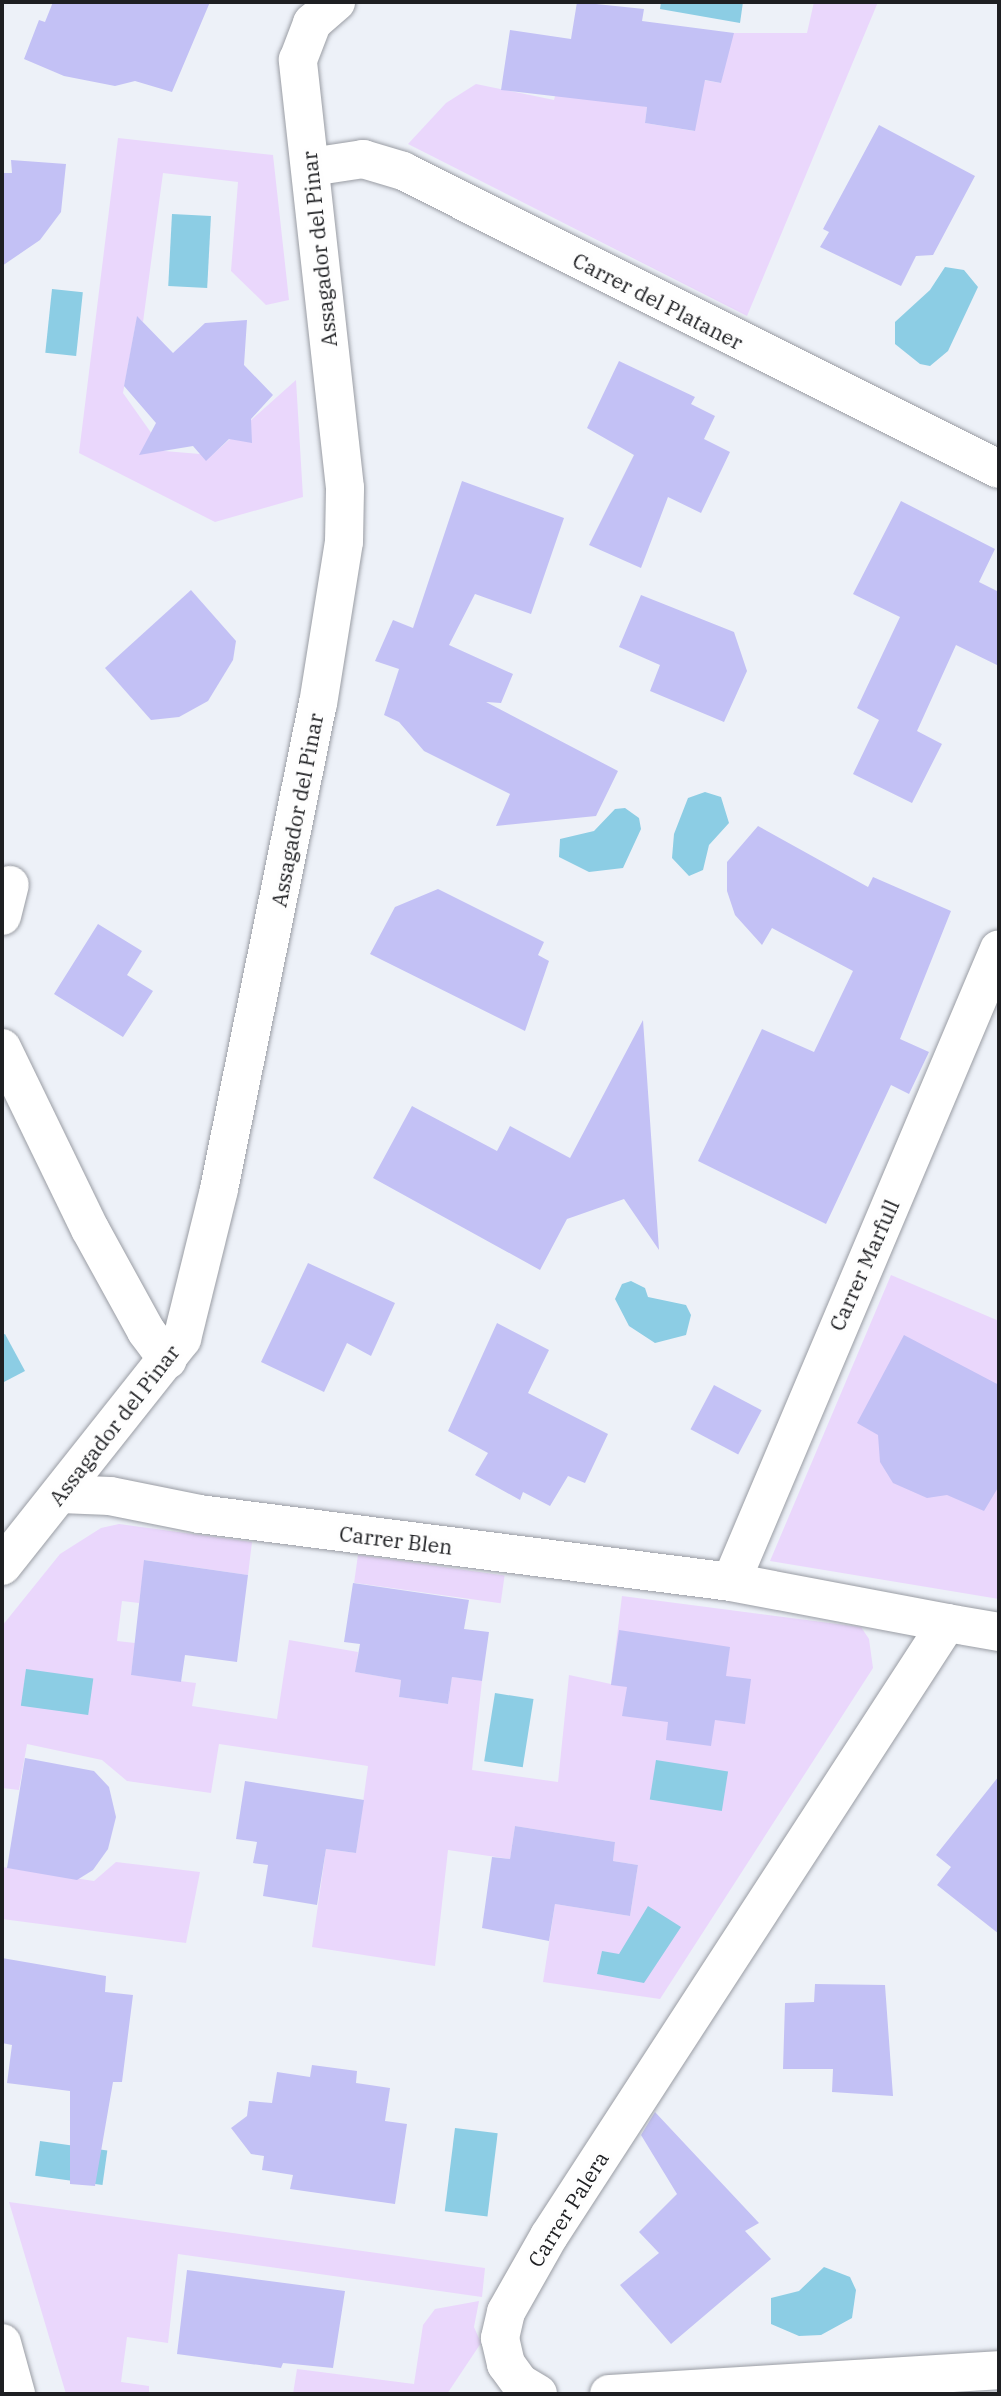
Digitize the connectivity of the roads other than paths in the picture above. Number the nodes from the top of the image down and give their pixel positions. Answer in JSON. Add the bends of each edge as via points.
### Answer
{"nodes":[{"id":1,"x":337,"y":2,"type":"edge"},
{"id":2,"x":311,"y":167,"type":"junction"},
{"id":3,"x":999,"y":469,"type":"edge"},
{"id":4,"x":999,"y":949,"type":"edge"},
{"id":5,"x":2,"y":1048,"type":"edge"},
{"id":6,"x":168,"y":1360,"type":"junction"},
{"id":7,"x":61,"y":1494,"type":"junction"},
{"id":8,"x":2,"y":1566,"type":"edge"},
{"id":9,"x":731,"y":1583,"type":"junction"},
{"id":10,"x":947,"y":1623,"type":"junction"},
{"id":11,"x":999,"y":1632,"type":"edge"},
{"id":12,"x":2,"y":2343,"type":"edge"},
{"id":13,"x":999,"y":2370,"type":"edge"},
{"id":14,"x":16,"y":2394,"type":"edge"},
{"id":15,"x":538,"y":2394,"type":"edge"},
{"id":16,"x":609,"y":2394,"type":"edge"}],
"edges":[{"from":1,"to":2,"type":"street","name":"Assagador del Pinar","via":[[312,23],[298,60]]},
{"from":2,"to":3,"type":"street","name":"Carrer del Plataner","via":[[363,159],[402,171]]},
{"from":2,"to":6,"type":"street","name":"Assagador del Pinar","via":[[345,488],[344,542],[318,704],[219,1189],[182,1339]]},
{"from":4,"to":9,"type":"street","name":"Carrer Marfull"},
{"from":5,"to":6,"type":"street","via":[[90,1229],[146,1331]]},
{"from":6,"to":7,"type":"street","name":"Assagador del Pinar"},
{"from":7,"to":8,"type":"street","name":"Assagador del Pinar"},
{"from":7,"to":9,"type":"street","name":"Carrer Blen","via":[[110,1496],[199,1514]]},
{"from":9,"to":10,"type":"street","name":"Carrer Blen"},
{"from":10,"to":11,"type":"street","name":"Carrer Blen"},
{"from":10,"to":15,"type":"street","name":"Carrer Palera","via":[[549,2236],[506,2312],[500,2338],[506,2364],[520,2383]]},
{"from":12,"to":14,"type":"street"},
{"from":13,"to":16,"type":"street"}]}
